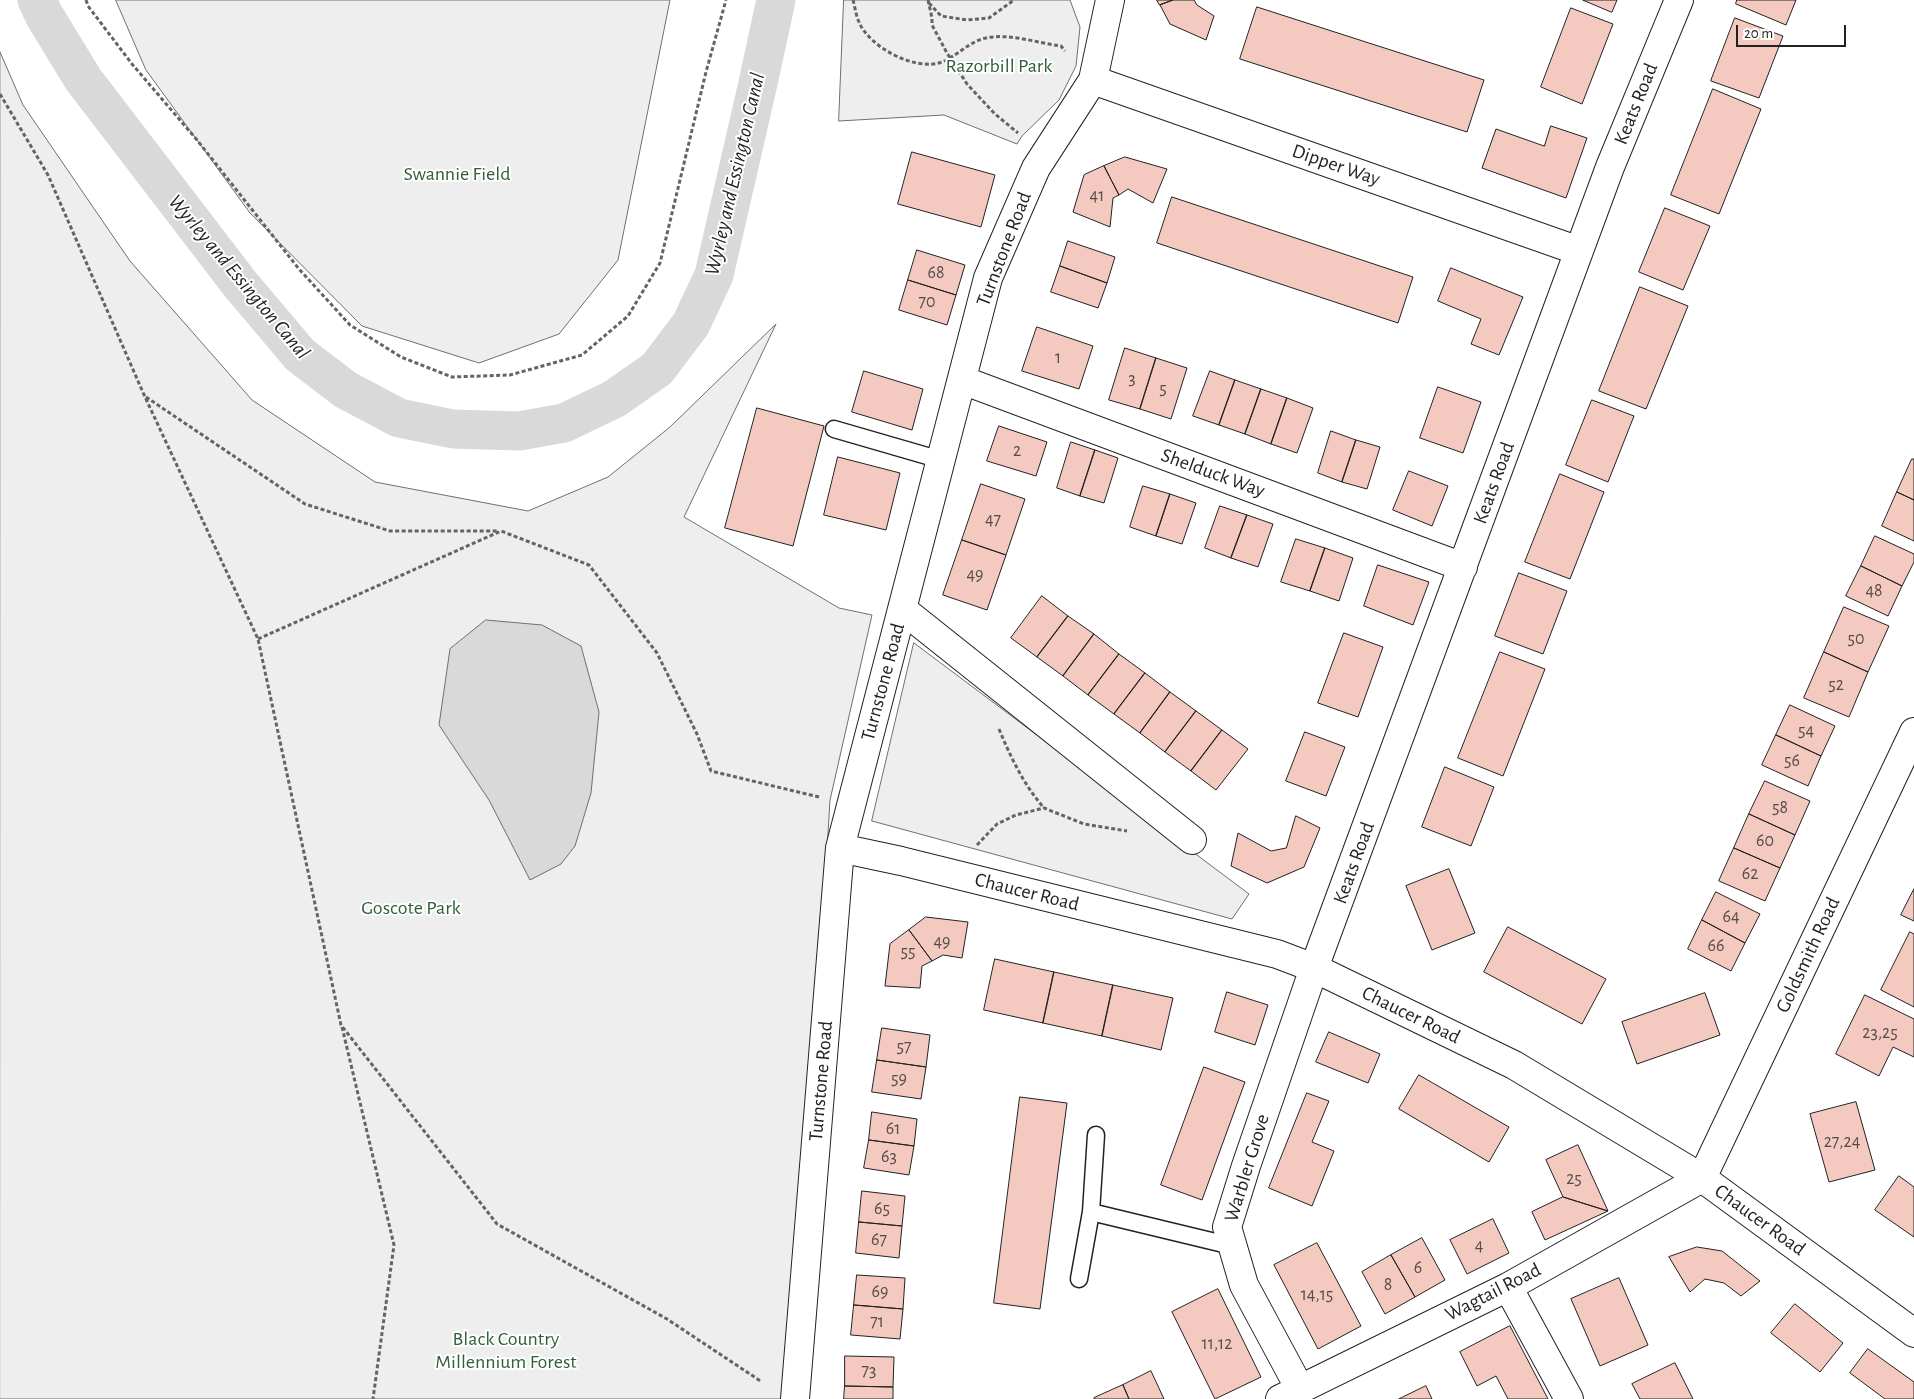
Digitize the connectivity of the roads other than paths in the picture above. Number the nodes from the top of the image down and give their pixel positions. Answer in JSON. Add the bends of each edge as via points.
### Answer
{"nodes":[{"id":1,"x":1110,"y":0,"type":"edge"},
{"id":2,"x":1679,"y":0,"type":"edge"},
{"id":3,"x":1093,"y":80,"type":"junction"},
{"id":4,"x":1579,"y":251,"type":"junction"},
{"id":5,"x":962,"y":380,"type":"junction"},
{"id":6,"x":834,"y":429,"type":"dead end"},
{"id":7,"x":941,"y":460,"type":"junction"},
{"id":8,"x":1463,"y":567,"type":"junction"},
{"id":9,"x":902,"y":609,"type":"junction"},
{"id":10,"x":1914,"y":732,"type":"edge"},
{"id":11,"x":1184,"y":833,"type":"road end"},
{"id":12,"x":840,"y":848,"type":"junction"},
{"id":13,"x":1314,"y":968,"type":"junction"},
{"id":14,"x":1096,"y":1135,"type":"dead end"},
{"id":15,"x":1702,"y":1178,"type":"junction"},
{"id":16,"x":1091,"y":1212,"type":"junction"},
{"id":17,"x":1232,"y":1246,"type":"junction"},
{"id":18,"x":1079,"y":1279,"type":"dead end"},
{"id":19,"x":1508,"y":1287,"type":"junction"},
{"id":20,"x":1914,"y":1333,"type":"edge"},
{"id":21,"x":1290,"y":1394,"type":"edge"},
{"id":22,"x":795,"y":1399,"type":"edge"},
{"id":23,"x":1569,"y":1399,"type":"edge"}],
"edges":[{"from":1,"to":3,"type":"street","name":"Turnstone Road"},
{"from":2,"to":4,"type":"street","name":"Keats Road"},
{"from":3,"to":4,"type":"street","name":"Dipper Way"},
{"from":3,"to":5,"type":"street","name":"Turnstone Road","via":[[1036,168],[988,278]]},
{"from":4,"to":8,"type":"street","name":"Keats Road"},
{"from":5,"to":7,"type":"street","name":"Turnstone Road"},
{"from":5,"to":8,"type":"street","name":"Shelduck Way"},
{"from":6,"to":7,"type":"lane"},
{"from":7,"to":9,"type":"street","name":"Turnstone Road"},
{"from":8,"to":13,"type":"street","name":"Keats Road"},
{"from":9,"to":11,"type":"street"},
{"from":9,"to":12,"type":"street","name":"Turnstone Road"},
{"from":10,"to":15,"type":"street","name":"Goldsmith Road"},
{"from":12,"to":13,"type":"street","name":"Chaucer Road","via":[[1277,954]]},
{"from":12,"to":22,"type":"street","name":"Turnstone Road"},
{"from":13,"to":15,"type":"street","name":"Chaucer Road","via":[[1514,1065]]},
{"from":13,"to":17,"type":"street","name":"Warbler Grove","via":[[1227,1227]]},
{"from":14,"to":16,"type":"lane"},
{"from":15,"to":19,"type":"street","name":"Wagtail Road"},
{"from":15,"to":20,"type":"street","name":"Chaucer Road"},
{"from":16,"to":17,"type":"lane"},
{"from":16,"to":18,"type":"lane"},
{"from":17,"to":21,"type":"street","name":"Warbler Grove","via":[[1244,1285]]},
{"from":19,"to":21,"type":"street","name":"Wagtail Road"},
{"from":19,"to":23,"type":"street"}]}
